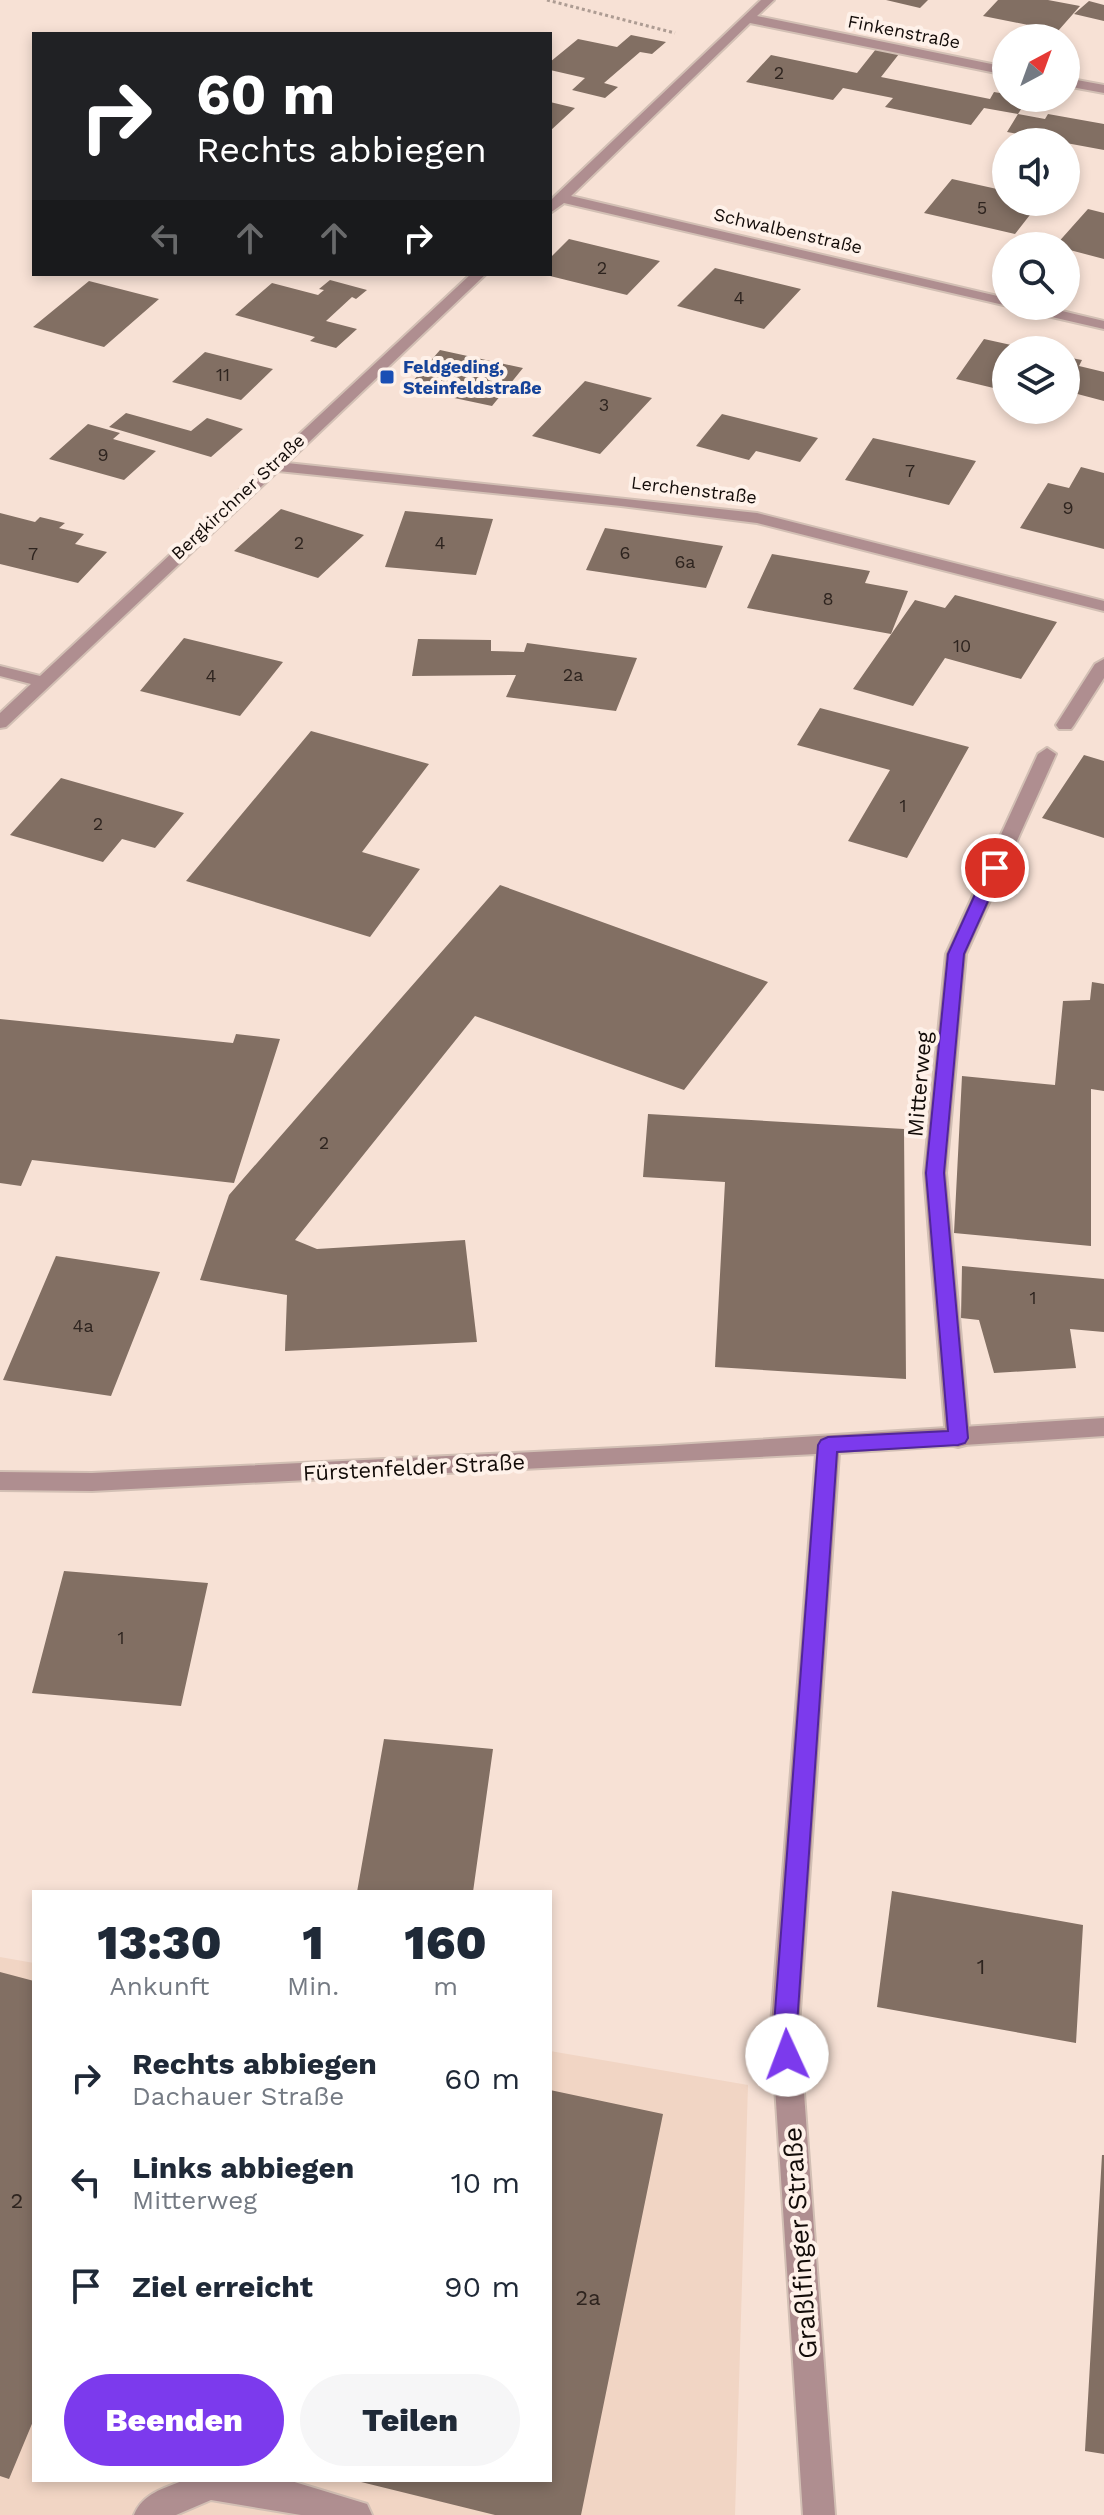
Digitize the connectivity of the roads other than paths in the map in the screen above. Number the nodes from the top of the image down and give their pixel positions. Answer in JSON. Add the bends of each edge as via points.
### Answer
{"nodes":[{"id":1,"x":768,"y":0,"type":"edge"},
{"id":2,"x":747,"y":18,"type":"junction"},
{"id":3,"x":992,"y":68,"type":"edge"},
{"id":4,"x":1080,"y":85,"type":"edge"},
{"id":5,"x":1104,"y":89,"type":"edge"},
{"id":6,"x":556,"y":203,"type":"edge"},
{"id":7,"x":477,"y":276,"type":"edge"},
{"id":8,"x":992,"y":299,"type":"edge"},
{"id":9,"x":1080,"y":319,"type":"edge"},
{"id":10,"x":1104,"y":325,"type":"edge"},
{"id":11,"x":271,"y":466,"type":"junction"},
{"id":12,"x":1104,"y":606,"type":"edge"},
{"id":13,"x":1104,"y":664,"type":"edge"},
{"id":14,"x":0,"y":671,"type":"edge"},
{"id":15,"x":41,"y":681,"type":"junction"},
{"id":16,"x":0,"y":723,"type":"edge"},
{"id":17,"x":1065,"y":725,"type":"dead end"},
{"id":18,"x":1047,"y":754,"type":"dead end"},
{"id":19,"x":1104,"y":1427,"type":"edge"},
{"id":20,"x":958,"y":1438,"type":"junction"},
{"id":21,"x":828,"y":1445,"type":"junction"},
{"id":22,"x":0,"y":1481,"type":"edge"},
{"id":23,"x":150,"y":2515,"type":"edge"},
{"id":24,"x":356,"y":2515,"type":"edge"},
{"id":25,"x":819,"y":2515,"type":"edge"}],
"edges":[{"from":1,"to":2,"type":"street"},
{"from":2,"to":3,"type":"street","name":"Finkenstraße"},
{"from":2,"to":6,"type":"street"},
{"from":4,"to":5,"type":"street"},
{"from":6,"to":8,"type":"street","name":"Schwalbenstraße"},
{"from":7,"to":11,"type":"street","name":"Bergkirchner Straße"},
{"from":9,"to":10,"type":"street"},
{"from":11,"to":12,"type":"street","name":"Lerchenstraße","via":[[757,518]]},
{"from":11,"to":15,"type":"street","name":"Bergkirchner Straße"},
{"from":13,"to":17,"type":"street"},
{"from":14,"to":15,"type":"street"},
{"from":15,"to":16,"type":"street","name":"Bergkirchner Straße"},
{"from":18,"to":20,"type":"street","name":"Mitterweg","via":[[956,954],[935,1173]]},
{"from":19,"to":20,"type":"street","name":"Fürstenfelder Straße"},
{"from":20,"to":21,"type":"street","name":"Fürstenfelder Straße"},
{"from":21,"to":22,"type":"street","name":"Fürstenfelder Straße","via":[[107,1482]]},
{"from":21,"to":25,"type":"street","name":"Graßlfinger Straße","via":[[785,2025]]},
{"from":23,"to":24,"type":"street","via":[[211,2484],[286,2495]]}]}
